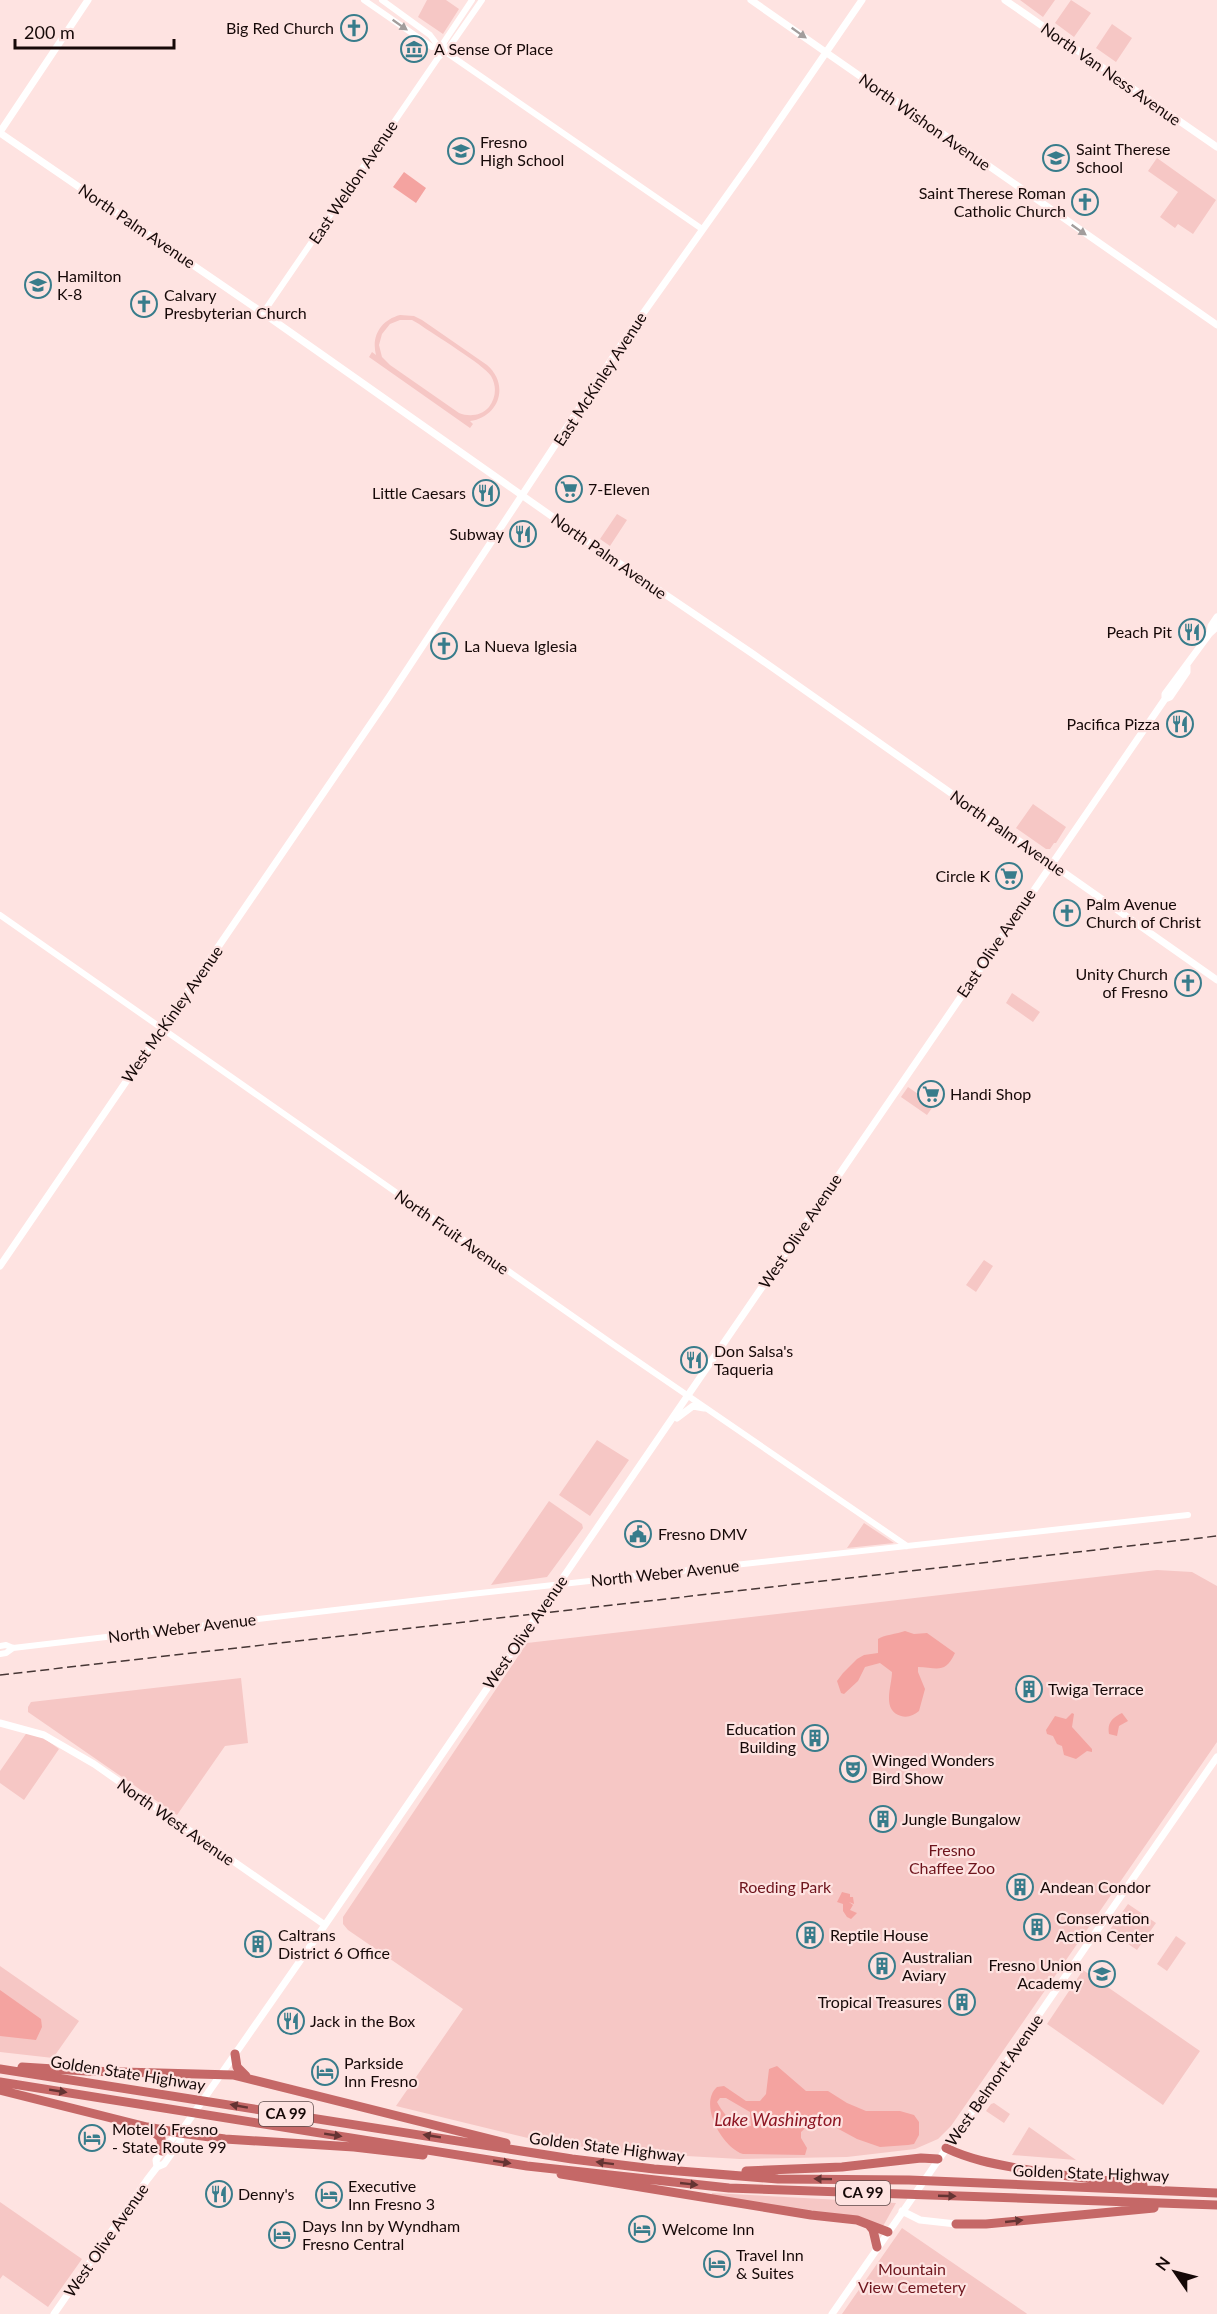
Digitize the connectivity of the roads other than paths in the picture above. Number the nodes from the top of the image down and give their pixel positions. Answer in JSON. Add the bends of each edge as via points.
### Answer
{"nodes":[{"id":1,"x":88,"y":0,"type":"edge"},
{"id":2,"x":364,"y":0,"type":"edge"},
{"id":3,"x":382,"y":0,"type":"edge"},
{"id":4,"x":472,"y":0,"type":"edge"},
{"id":5,"x":482,"y":0,"type":"edge"},
{"id":6,"x":751,"y":0,"type":"edge"},
{"id":7,"x":862,"y":0,"type":"edge"},
{"id":8,"x":1005,"y":0,"type":"edge"},
{"id":9,"x":440,"y":49,"type":"junction"},
{"id":10,"x":826,"y":52,"type":"junction"},
{"id":11,"x":0,"y":132,"type":"edge"},
{"id":12,"x":1217,"y":147,"type":"edge"},
{"id":13,"x":702,"y":229,"type":"junction"},
{"id":14,"x":263,"y":313,"type":"junction"},
{"id":15,"x":1217,"y":325,"type":"edge"},
{"id":16,"x":523,"y":496,"type":"junction"},
{"id":17,"x":1217,"y":617,"type":"edge"},
{"id":18,"x":1217,"y":627,"type":"edge"},
{"id":19,"x":1210,"y":633,"type":"junction"},
{"id":20,"x":344,"y":763,"type":"joint"},
{"id":21,"x":1051,"y":864,"type":"junction"},
{"id":22,"x":0,"y":915,"type":"edge"},
{"id":23,"x":1217,"y":980,"type":"edge"},
{"id":24,"x":162,"y":1028,"type":"junction"},
{"id":25,"x":869,"y":1129,"type":"joint"},
{"id":26,"x":0,"y":1266,"type":"edge"},
{"id":27,"x":688,"y":1396,"type":"junction"},
{"id":28,"x":705,"y":1408,"type":"junction"},
{"id":29,"x":666,"y":1428,"type":"junction"},
{"id":30,"x":1188,"y":1515,"type":"dead end"},
{"id":31,"x":907,"y":1546,"type":"junction"},
{"id":32,"x":558,"y":1584,"type":"junction"},
{"id":33,"x":0,"y":1646,"type":"edge"},
{"id":34,"x":13,"y":1648,"type":"junction"},
{"id":35,"x":0,"y":1654,"type":"edge"},
{"id":36,"x":0,"y":1723,"type":"edge"},
{"id":37,"x":1217,"y":1757,"type":"edge"},
{"id":38,"x":325,"y":1925,"type":"junction"},
{"id":39,"x":235,"y":2055,"type":"junction"},
{"id":40,"x":0,"y":2067,"type":"edge"},
{"id":41,"x":221,"y":2074,"type":"junction"},
{"id":42,"x":248,"y":2077,"type":"junction"},
{"id":43,"x":0,"y":2082,"type":"edge"},
{"id":44,"x":0,"y":2090,"type":"edge"},
{"id":45,"x":147,"y":2127,"type":"junction"},
{"id":46,"x":180,"y":2133,"type":"junction"},
{"id":47,"x":946,"y":2148,"type":"junction"},
{"id":48,"x":162,"y":2151,"type":"junction"},
{"id":49,"x":436,"y":2151,"type":"junction"},
{"id":50,"x":572,"y":2159,"type":"junction"},
{"id":51,"x":938,"y":2159,"type":"junction"},
{"id":52,"x":527,"y":2166,"type":"junction"},
{"id":53,"x":157,"y":2167,"type":"junction"},
{"id":54,"x":705,"y":2174,"type":"junction"},
{"id":55,"x":1217,"y":2193,"type":"edge"},
{"id":56,"x":1201,"y":2204,"type":"junction"},
{"id":57,"x":1217,"y":2205,"type":"edge"},
{"id":58,"x":904,"y":2207,"type":"junction"},
{"id":59,"x":867,"y":2224,"type":"junction"},
{"id":60,"x":956,"y":2224,"type":"joint"},
{"id":61,"x":888,"y":2232,"type":"junction"},
{"id":62,"x":877,"y":2247,"type":"junction"},
{"id":63,"x":54,"y":2314,"type":"edge"},
{"id":64,"x":832,"y":2314,"type":"edge"}],
"edges":[{"from":1,"to":11,"type":"main road"},
{"from":2,"to":9,"type":"street","one_way":true},
{"from":3,"to":9,"type":"street","via":[[430,35]]},
{"from":4,"to":9,"type":"street","name":"East Weldon Avenue"},
{"from":5,"to":9,"type":"street","name":"East Weldon Avenue","via":[[450,46]]},
{"from":6,"to":10,"type":"main road","name":"North Wishon Avenue","one_way":true},
{"from":7,"to":10,"type":"main road","name":"East McKinley Avenue"},
{"from":8,"to":12,"type":"main road","name":"North Van Ness Avenue"},
{"from":9,"to":13,"type":"street"},
{"from":9,"to":14,"type":"street","name":"East Weldon Avenue"},
{"from":10,"to":13,"type":"main road","name":"East McKinley Avenue"},
{"from":10,"to":15,"type":"main road","name":"North Wishon Avenue","one_way":true},
{"from":11,"to":14,"type":"main road","name":"North Palm Avenue"},
{"from":13,"to":16,"type":"main road","name":"East McKinley Avenue"},
{"from":14,"to":16,"type":"main road","name":"North Palm Avenue"},
{"from":16,"to":20,"type":"main road","name":"East McKinley Avenue"},
{"from":16,"to":21,"type":"main road","name":"North Palm Avenue"},
{"from":17,"to":19,"type":"main road","name":"East Olive Avenue"},
{"from":18,"to":19,"type":"main road","name":"East Olive Avenue"},
{"from":19,"to":21,"type":"main road","name":"East Olive Avenue"},
{"from":20,"to":24,"type":"main road","name":"West McKinley Avenue"},
{"from":21,"to":23,"type":"main road","name":"North Palm Avenue"},
{"from":21,"to":25,"type":"main road","name":"East Olive Avenue"},
{"from":22,"to":24,"type":"street","name":"North Fruit Avenue"},
{"from":24,"to":26,"type":"main road","name":"West McKinley Avenue"},
{"from":24,"to":27,"type":"street","name":"North Fruit Avenue"},
{"from":25,"to":27,"type":"main road","name":"West Olive Avenue"},
{"from":27,"to":28,"type":"street","name":"North Fruit Avenue"},
{"from":27,"to":29,"type":"main road","name":"West Olive Avenue"},
{"from":28,"to":29,"type":"main road","via":[[687,1408]]},
{"from":28,"to":31,"type":"street","name":"North Fruit Avenue"},
{"from":29,"to":32,"type":"main road","name":"West Olive Avenue"},
{"from":30,"to":31,"type":"street","name":"North Weber Avenue"},
{"from":31,"to":32,"type":"street","name":"North Weber Avenue"},
{"from":32,"to":34,"type":"street","name":"North Weber Avenue"},
{"from":32,"to":38,"type":"main road","name":"West Olive Avenue"},
{"from":33,"to":34,"type":"street","name":"North Weber Avenue"},
{"from":34,"to":35,"type":"street"},
{"from":36,"to":38,"type":"main road","name":"North West Avenue","via":[[44,1735],[94,1764]]},
{"from":37,"to":47,"type":"main road","name":"West Belmont Avenue"},
{"from":38,"to":39,"type":"main road","name":"West Olive Avenue"},
{"from":39,"to":41,"type":"main road","name":"West Olive Avenue"},
{"from":39,"to":42,"type":"highway","via":[[237,2067]]},
{"from":40,"to":41,"type":"highway"},
{"from":50,"to":40,"type":"highway","name":"Golden State Highway","number":"CA 99","one_way":true},
{"from":41,"to":42,"type":"highway"},
{"from":41,"to":46,"type":"main road","name":"West Olive Avenue"},
{"from":42,"to":50,"type":"highway"},
{"from":43,"to":49,"type":"highway","name":"Golden State Highway","number":"CA 99","one_way":true},
{"from":44,"to":45,"type":"highway"},
{"from":45,"to":46,"type":"highway"},
{"from":45,"to":48,"type":"highway","via":[[161,2138]]},
{"from":46,"to":48,"type":"main road","name":"West Olive Avenue"},
{"from":46,"to":49,"type":"highway","via":[[422,2155]]},
{"from":46,"to":53,"type":"main road","name":"West Olive Avenue","via":[[181,2140],[164,2164]]},
{"from":47,"to":51,"type":"main road","name":"West Belmont Avenue"},
{"from":47,"to":55,"type":"highway","via":[[991,2164]]},
{"from":48,"to":53,"type":"main road","name":"West Olive Avenue","via":[[156,2160]]},
{"from":49,"to":52,"type":"highway","name":"Golden State Highway","number":"CA 99","one_way":true},
{"from":54,"to":50,"type":"highway","name":"Golden State Highway","number":"CA 99","one_way":true},
{"from":51,"to":54,"type":"highway"},
{"from":51,"to":58,"type":"main road","name":"West Belmont Avenue"},
{"from":52,"to":56,"type":"highway","name":"Golden State Highway","number":"CA 99","one_way":true,"via":[[729,2188]]},
{"from":52,"to":59,"type":"highway","via":[[581,2179],[658,2188]]},
{"from":53,"to":63,"type":"main road","name":"West Olive Avenue"},
{"from":55,"to":54,"type":"highway","name":"Golden State Highway","number":"CA 99","one_way":true},
{"from":56,"to":57,"type":"highway","name":"Golden State Highway","number":"CA 99"},
{"from":60,"to":56,"type":"highway","one_way":true},
{"from":58,"to":60,"type":"main road","via":[[920,2220]]},
{"from":58,"to":61,"type":"main road","name":"West Belmont Avenue"},
{"from":59,"to":61,"type":"highway"},
{"from":59,"to":62,"type":"highway","via":[[873,2230]]},
{"from":61,"to":62,"type":"main road","name":"West Belmont Avenue"},
{"from":62,"to":64,"type":"main road","name":"West Belmont Avenue"}]}
